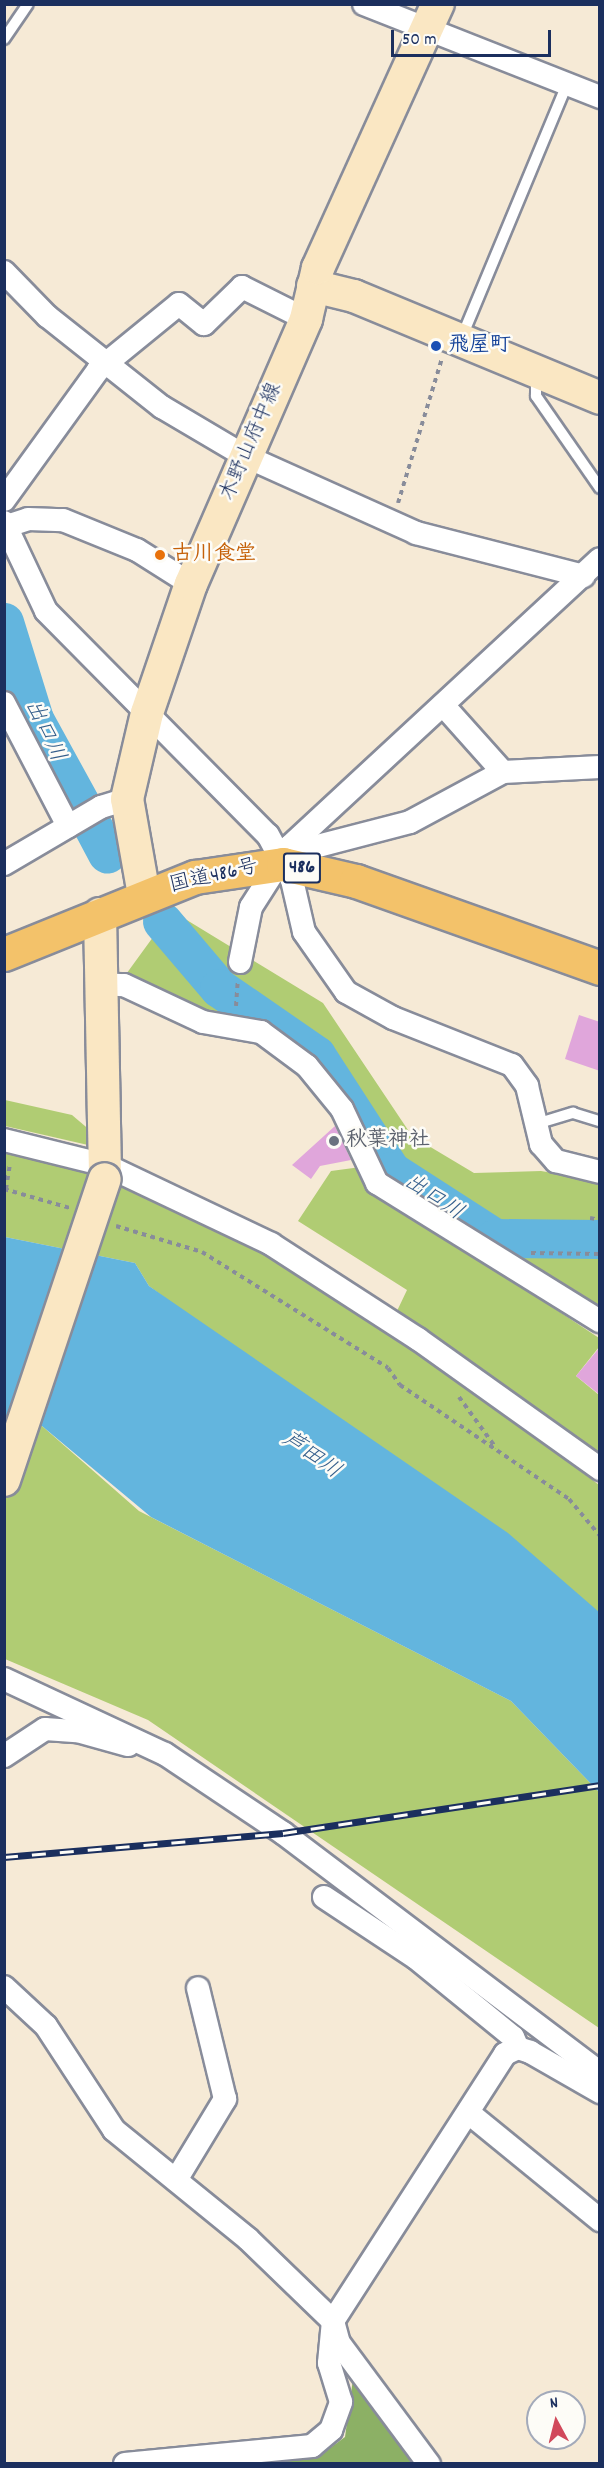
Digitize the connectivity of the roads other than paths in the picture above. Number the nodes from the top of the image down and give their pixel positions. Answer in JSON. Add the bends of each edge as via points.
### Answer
{"nodes":[{"id":1,"x":28,"y":4,"type":"edge"},
{"id":2,"x":364,"y":4,"type":"edge"},
{"id":3,"x":432,"y":17,"type":"edge"},
{"id":4,"x":4,"y":39,"type":"edge"},
{"id":5,"x":567,"y":84,"type":"junction"},
{"id":6,"x":600,"y":97,"type":"edge"},
{"id":7,"x":4,"y":272,"type":"edge"},
{"id":8,"x":313,"y":286,"type":"junction"},
{"id":9,"x":306,"y":320,"type":"junction"},
{"id":10,"x":455,"y":337,"type":"junction"},
{"id":11,"x":106,"y":363,"type":"junction"},
{"id":12,"x":536,"y":371,"type":"junction"},
{"id":13,"x":600,"y":398,"type":"edge"},
{"id":14,"x":245,"y":456,"type":"junction"},
{"id":15,"x":600,"y":488,"type":"edge"},
{"id":16,"x":4,"y":500,"type":"edge"},
{"id":17,"x":5,"y":525,"type":"edge"},
{"id":18,"x":600,"y":559,"type":"edge"},
{"id":19,"x":584,"y":576,"type":"junction"},
{"id":20,"x":191,"y":584,"type":"junction"},
{"id":21,"x":4,"y":703,"type":"edge"},
{"id":22,"x":443,"y":705,"type":"junction"},
{"id":23,"x":147,"y":712,"type":"junction"},
{"id":24,"x":600,"y":766,"type":"edge"},
{"id":25,"x":502,"y":772,"type":"junction"},
{"id":26,"x":114,"y":803,"type":"junction"},
{"id":27,"x":68,"y":826,"type":"junction"},
{"id":28,"x":4,"y":864,"type":"edge"},
{"id":29,"x":283,"y":864,"type":"junction"},
{"id":30,"x":144,"y":895,"type":"junction"},
{"id":31,"x":100,"y":914,"type":"junction"},
{"id":32,"x":4,"y":954,"type":"edge"},
{"id":33,"x":240,"y":962,"type":"road end"},
{"id":34,"x":600,"y":968,"type":"edge"},
{"id":35,"x":102,"y":984,"type":"junction"},
{"id":36,"x":600,"y":1121,"type":"edge"},
{"id":37,"x":536,"y":1124,"type":"junction"},
{"id":38,"x":4,"y":1140,"type":"edge"},
{"id":39,"x":105,"y":1172,"type":"junction"},
{"id":40,"x":600,"y":1172,"type":"edge"},
{"id":41,"x":600,"y":1321,"type":"edge"},
{"id":42,"x":600,"y":1469,"type":"edge"},
{"id":43,"x":4,"y":1480,"type":"edge"},
{"id":44,"x":4,"y":1679,"type":"edge"},
{"id":45,"x":142,"y":1742,"type":"junction"},
{"id":46,"x":4,"y":1756,"type":"edge"},
{"id":47,"x":324,"y":1897,"type":"dead end"},
{"id":48,"x":4,"y":1986,"type":"edge"},
{"id":49,"x":198,"y":1988,"type":"dead end"},
{"id":50,"x":518,"y":2048,"type":"junction"},
{"id":51,"x":600,"y":2073,"type":"edge"},
{"id":52,"x":600,"y":2092,"type":"edge"},
{"id":53,"x":470,"y":2114,"type":"junction"},
{"id":54,"x":176,"y":2180,"type":"junction"},
{"id":55,"x":600,"y":2220,"type":"edge"},
{"id":56,"x":333,"y":2321,"type":"junction"},
{"id":57,"x":125,"y":2463,"type":"edge"},
{"id":58,"x":429,"y":2463,"type":"edge"}],
"edges":[{"from":1,"to":4,"type":"lane"},
{"from":2,"to":3,"type":"street"},
{"from":3,"to":5,"type":"street"},
{"from":3,"to":8,"type":"main road","name":"木野山府中線"},
{"from":5,"to":6,"type":"street"},
{"from":5,"to":10,"type":"lane"},
{"from":7,"to":11,"type":"street"},
{"from":8,"to":9,"type":"main road","name":"木野山府中線"},
{"from":8,"to":10,"type":"main road","via":[[354,296]]},
{"from":9,"to":11,"type":"street","via":[[242,287],[204,324],[179,304]]},
{"from":9,"to":14,"type":"main road","name":"木野山府中線"},
{"from":10,"to":12,"type":"main road"},
{"from":11,"to":14,"type":"street","via":[[162,407]]},
{"from":11,"to":16,"type":"street"},
{"from":12,"to":13,"type":"main road"},
{"from":12,"to":15,"type":"lane","via":[[536,396]]},
{"from":14,"to":19,"type":"street","via":[[416,533]]},
{"from":14,"to":20,"type":"main road","name":"木野山府中線"},
{"from":17,"to":20,"type":"street","via":[[28,519],[63,520],[137,550]]},
{"from":17,"to":23,"type":"street","via":[[21,547],[46,611]]},
{"from":18,"to":19,"type":"street"},
{"from":19,"to":22,"type":"street"},
{"from":20,"to":23,"type":"main road","name":"木野山府中線"},
{"from":21,"to":27,"type":"street"},
{"from":22,"to":25,"type":"street"},
{"from":22,"to":29,"type":"street","via":[[290,846]]},
{"from":23,"to":26,"type":"main road","name":"木野山府中線"},
{"from":23,"to":29,"type":"street","via":[[268,835]]},
{"from":24,"to":25,"type":"street"},
{"from":25,"to":29,"type":"street","via":[[410,822],[314,847]]},
{"from":26,"to":27,"type":"street"},
{"from":26,"to":30,"type":"main road","name":"木野山府中線"},
{"from":27,"to":28,"type":"street"},
{"from":29,"to":30,"type":"highway","name":"国道486号","number":"486","via":[[195,877]]},
{"from":29,"to":33,"type":"street","via":[[251,907]]},
{"from":29,"to":34,"type":"highway","name":"国道486号","number":"486","via":[[356,881]]},
{"from":29,"to":37,"type":"street","via":[[304,932],[346,992],[393,1018],[512,1065],[527,1086]]},
{"from":30,"to":31,"type":"highway","name":"国道486号","number":"486"},
{"from":31,"to":32,"type":"highway","name":"国道486号","number":"486"},
{"from":31,"to":35,"type":"main road"},
{"from":35,"to":39,"type":"main road"},
{"from":35,"to":41,"type":"street","via":[[124,985],[203,1022],[261,1032],[307,1066],[342,1109],[377,1183]]},
{"from":36,"to":37,"type":"lane","via":[[573,1113]]},
{"from":37,"to":40,"type":"street","via":[[541,1144],[556,1161]]},
{"from":38,"to":39,"type":"street"},
{"from":39,"to":42,"type":"street","via":[[271,1244],[418,1339]]},
{"from":39,"to":43,"type":"main road","bridge":true},
{"from":44,"to":45,"type":"street"},
{"from":45,"to":46,"type":"street","via":[[134,1747],[77,1731],[45,1729]]},
{"from":45,"to":51,"type":"street","via":[[283,1833]]},
{"from":47,"to":50,"type":"street","via":[[416,1958],[513,2037]]},
{"from":48,"to":54,"type":"street","via":[[46,2026],[114,2130]]},
{"from":49,"to":54,"type":"street","via":[[225,2099]]},
{"from":50,"to":52,"type":"street"},
{"from":50,"to":53,"type":"street","via":[[505,2054]]},
{"from":53,"to":55,"type":"street"},
{"from":53,"to":56,"type":"street"},
{"from":54,"to":56,"type":"street","via":[[248,2239]]},
{"from":56,"to":57,"type":"street","via":[[329,2363],[341,2402],[331,2430],[312,2446]]},
{"from":56,"to":58,"type":"street","via":[[339,2343]]}]}
